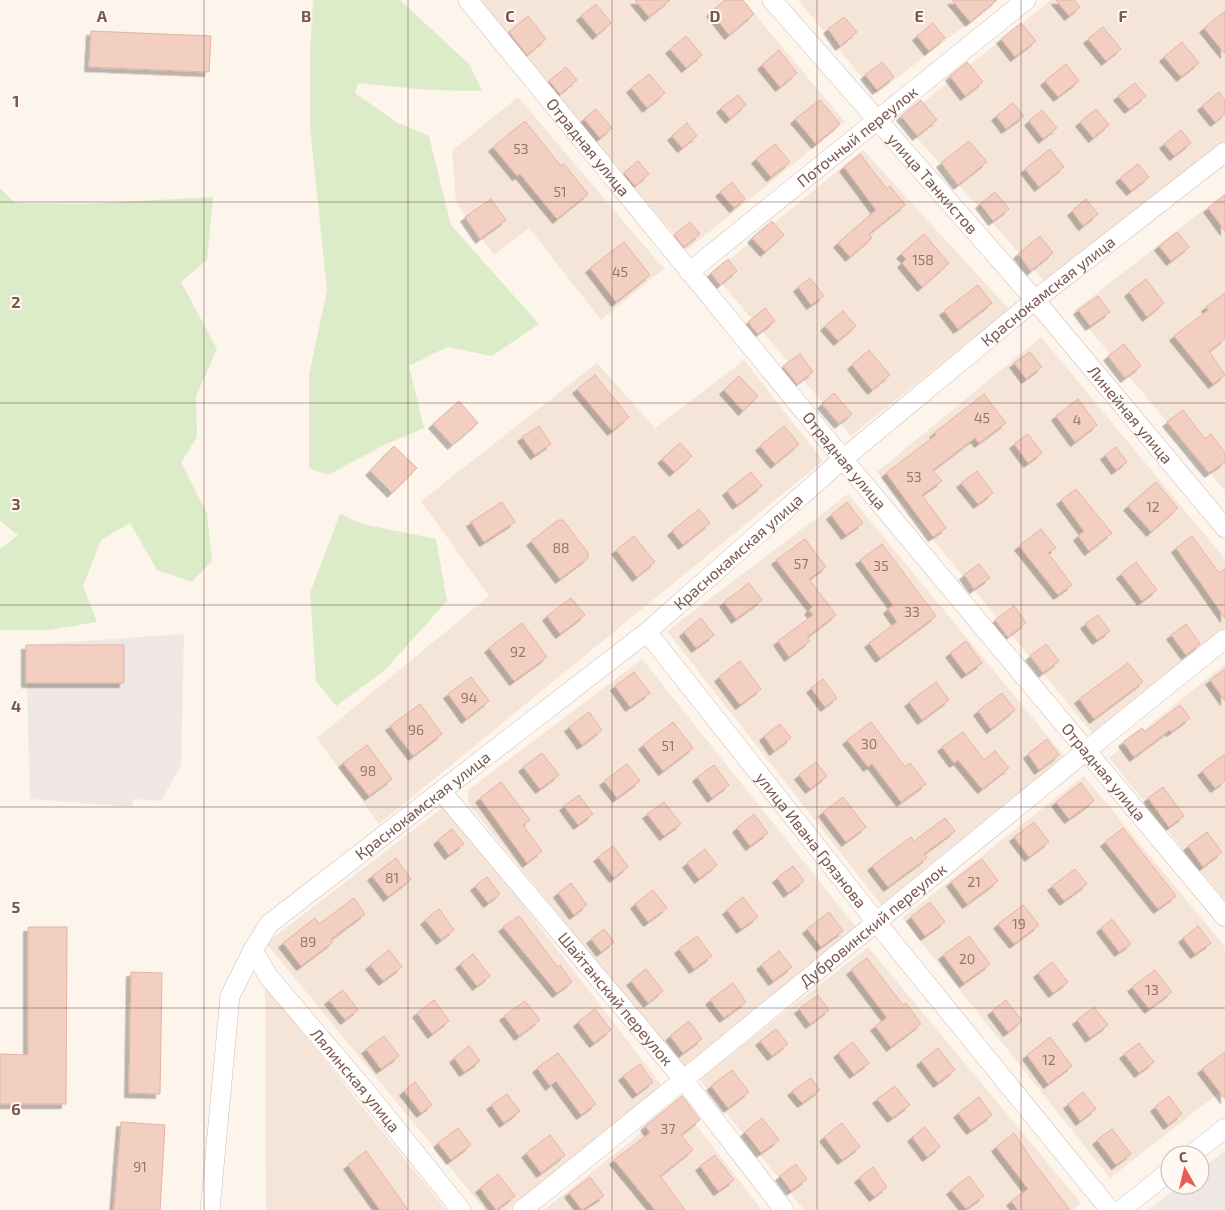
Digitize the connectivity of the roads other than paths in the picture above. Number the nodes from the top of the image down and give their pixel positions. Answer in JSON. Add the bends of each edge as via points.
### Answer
{"nodes":[{"id":1,"x":468,"y":0,"type":"edge"},
{"id":2,"x":772,"y":0,"type":"edge"},
{"id":3,"x":1026,"y":0,"type":"edge"},
{"id":4,"x":875,"y":120,"type":"junction"},
{"id":5,"x":1225,"y":153,"type":"edge"},
{"id":6,"x":689,"y":272,"type":"junction"},
{"id":7,"x":1035,"y":300,"type":"junction"},
{"id":8,"x":842,"y":458,"type":"junction"},
{"id":9,"x":1225,"y":528,"type":"edge"},
{"id":10,"x":647,"y":632,"type":"junction"},
{"id":11,"x":1225,"y":639,"type":"edge"},
{"id":12,"x":1085,"y":751,"type":"junction"},
{"id":13,"x":442,"y":792,"type":"junction"},
{"id":14,"x":1225,"y":917,"type":"edge"},
{"id":15,"x":877,"y":923,"type":"junction"},
{"id":16,"x":253,"y":950,"type":"junction"},
{"id":17,"x":683,"y":1079,"type":"junction"},
{"id":18,"x":1225,"y":1128,"type":"edge"},
{"id":19,"x":1203,"y":1145,"type":"edge"},
{"id":20,"x":1160,"y":1179,"type":"edge"},
{"id":21,"x":210,"y":1210,"type":"edge"},
{"id":22,"x":461,"y":1210,"type":"edge"},
{"id":23,"x":522,"y":1210,"type":"edge"},
{"id":24,"x":784,"y":1210,"type":"edge"},
{"id":25,"x":1110,"y":1210,"type":"edge"},
{"id":26,"x":1121,"y":1210,"type":"edge"}],
"edges":[{"from":1,"to":6,"type":"street","name":"Отрадная улица"},
{"from":2,"to":4,"type":"street","name":"улица Танкистов"},
{"from":3,"to":4,"type":"street","name":"Поточный переулок"},
{"from":4,"to":6,"type":"street","name":"Поточный переулок"},
{"from":4,"to":7,"type":"street","name":"улица Танкистов"},
{"from":5,"to":7,"type":"street","name":"Краснокамская улица"},
{"from":6,"to":8,"type":"street","name":"Отрадная улица"},
{"from":7,"to":8,"type":"street","name":"Краснокамская улица"},
{"from":7,"to":9,"type":"street","name":"Линейная улица"},
{"from":8,"to":10,"type":"street","name":"Краснокамская улица"},
{"from":8,"to":12,"type":"street","name":"Отрадная улица"},
{"from":10,"to":13,"type":"street","name":"Краснокамская улица"},
{"from":10,"to":15,"type":"street","name":"улица Ивана Грязнова"},
{"from":11,"to":12,"type":"street","name":"Дубровинский переулок"},
{"from":12,"to":14,"type":"street","name":"Отрадная улица"},
{"from":12,"to":15,"type":"street","name":"Дубровинский переулок"},
{"from":13,"to":16,"type":"street","name":"Краснокамская улица","via":[[268,924]]},
{"from":13,"to":17,"type":"street","name":"Шайтанский переулок"},
{"from":15,"to":17,"type":"street","name":"Дубровинский переулок"},
{"from":15,"to":25,"type":"street","name":"улица Ивана Грязнова"},
{"from":16,"to":21,"type":"street","name":"Краснокамская улица","via":[[230,996]]},
{"from":16,"to":22,"type":"street","name":"Лялинская улица","via":[[268,976]]},
{"from":17,"to":23,"type":"street","name":"Дубровинский переулок"},
{"from":17,"to":24,"type":"street","name":"Шайтанский переулок"},
{"from":18,"to":19,"type":"street"},
{"from":20,"to":26,"type":"street"}]}
